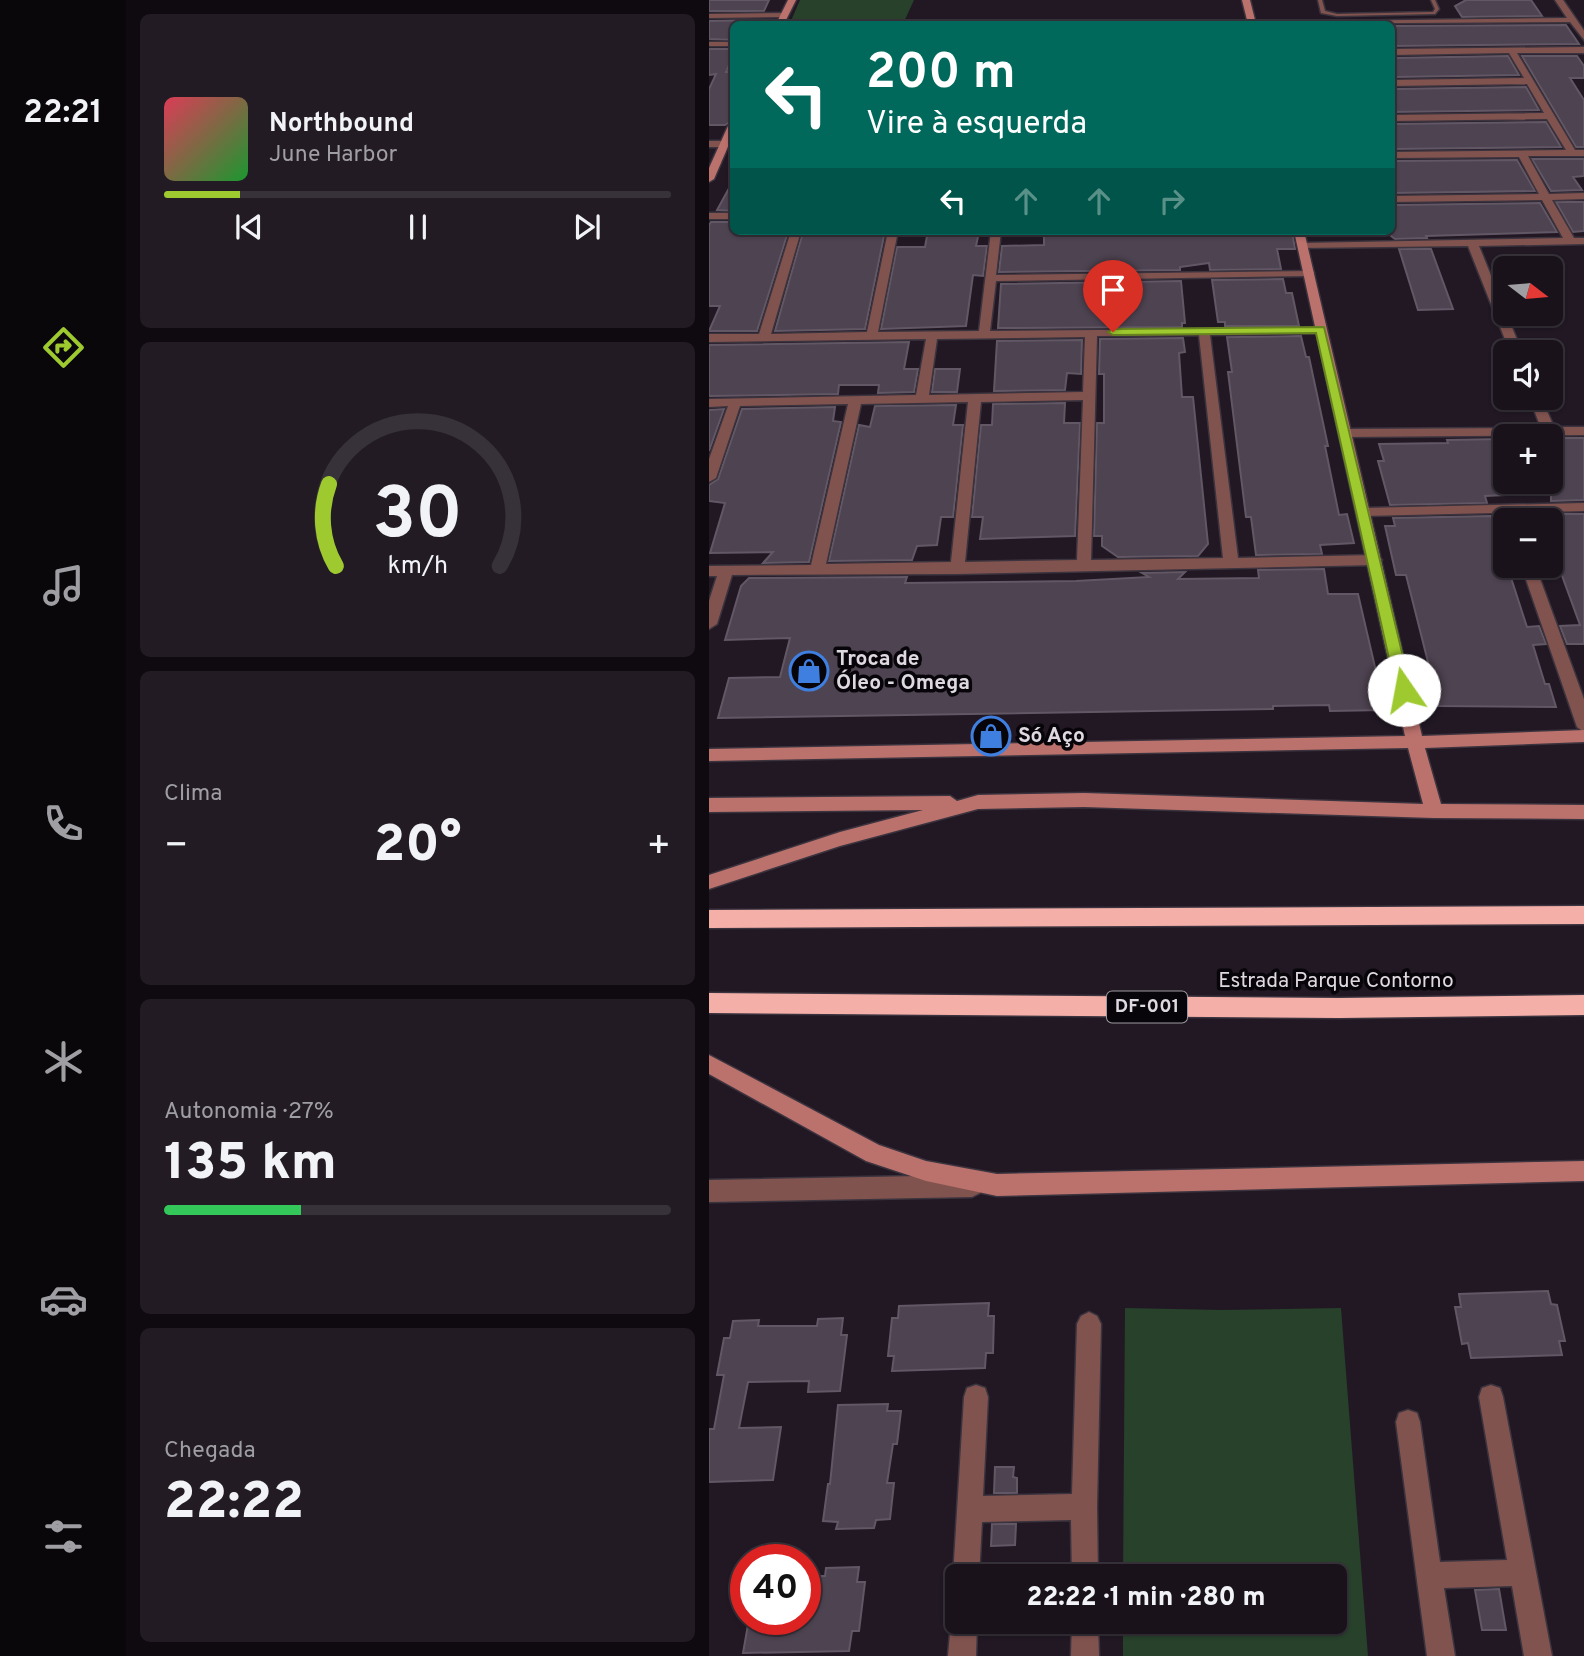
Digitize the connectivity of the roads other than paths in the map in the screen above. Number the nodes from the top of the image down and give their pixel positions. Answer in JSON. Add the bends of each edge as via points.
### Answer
{"nodes":[{"id":1,"x":792,"y":0,"type":"edge"},
{"id":2,"x":1246,"y":0,"type":"edge"},
{"id":3,"x":1320,"y":0,"type":"edge"},
{"id":4,"x":1432,"y":0,"type":"edge"},
{"id":5,"x":1558,"y":0,"type":"edge"},
{"id":6,"x":783,"y":15,"type":"junction"},
{"id":7,"x":709,"y":16,"type":"edge"},
{"id":8,"x":1572,"y":20,"type":"junction"},
{"id":9,"x":781,"y":21,"type":"edge"},
{"id":10,"x":1251,"y":21,"type":"edge"},
{"id":11,"x":1453,"y":22,"type":"junction"},
{"id":12,"x":1395,"y":23,"type":"edge"},
{"id":13,"x":1458,"y":32,"type":"dead end"},
{"id":14,"x":1584,"y":39,"type":"edge"},
{"id":15,"x":1463,"y":41,"type":"dead end"},
{"id":16,"x":709,"y":44,"type":"edge"},
{"id":17,"x":730,"y":44,"type":"edge"},
{"id":18,"x":1584,"y":50,"type":"edge"},
{"id":19,"x":1467,"y":51,"type":"junction"},
{"id":20,"x":1512,"y":51,"type":"junction"},
{"id":21,"x":1395,"y":52,"type":"edge"},
{"id":22,"x":1531,"y":81,"type":"junction"},
{"id":23,"x":1395,"y":83,"type":"edge"},
{"id":24,"x":1550,"y":116,"type":"junction"},
{"id":25,"x":1395,"y":118,"type":"edge"},
{"id":26,"x":730,"y":133,"type":"edge"},
{"id":27,"x":709,"y":144,"type":"edge"},
{"id":28,"x":725,"y":144,"type":"junction"},
{"id":29,"x":1572,"y":153,"type":"junction"},
{"id":30,"x":1584,"y":153,"type":"edge"},
{"id":31,"x":1522,"y":154,"type":"junction"},
{"id":32,"x":1395,"y":155,"type":"edge"},
{"id":33,"x":709,"y":179,"type":"edge"},
{"id":34,"x":1547,"y":196,"type":"junction"},
{"id":35,"x":1584,"y":196,"type":"edge"},
{"id":36,"x":1395,"y":199,"type":"edge"},
{"id":37,"x":709,"y":216,"type":"edge"},
{"id":38,"x":730,"y":216,"type":"edge"},
{"id":39,"x":795,"y":235,"type":"edge"},
{"id":40,"x":892,"y":235,"type":"edge"},
{"id":41,"x":996,"y":235,"type":"edge"},
{"id":42,"x":1300,"y":235,"type":"edge"},
{"id":43,"x":1570,"y":241,"type":"junction"},
{"id":44,"x":1584,"y":241,"type":"edge"},
{"id":45,"x":1472,"y":243,"type":"junction"},
{"id":46,"x":1303,"y":246,"type":"junction"},
{"id":47,"x":1309,"y":273,"type":"junction"},
{"id":48,"x":991,"y":278,"type":"junction"},
{"id":49,"x":1321,"y":330,"type":"junction"},
{"id":50,"x":1204,"y":331,"type":"junction"},
{"id":51,"x":1091,"y":332,"type":"junction"},
{"id":52,"x":984,"y":334,"type":"junction"},
{"id":53,"x":872,"y":335,"type":"junction"},
{"id":54,"x":932,"y":335,"type":"junction"},
{"id":55,"x":764,"y":337,"type":"junction"},
{"id":56,"x":709,"y":338,"type":"edge"},
{"id":57,"x":1511,"y":340,"type":"edge"},
{"id":58,"x":1090,"y":396,"type":"junction"},
{"id":59,"x":975,"y":399,"type":"junction"},
{"id":60,"x":922,"y":400,"type":"junction"},
{"id":61,"x":855,"y":401,"type":"junction"},
{"id":62,"x":709,"y":403,"type":"edge"},
{"id":63,"x":735,"y":403,"type":"junction"},
{"id":64,"x":1584,"y":430,"type":"edge"},
{"id":65,"x":1563,"y":431,"type":"edge"},
{"id":66,"x":1493,"y":432,"type":"edge"},
{"id":67,"x":1347,"y":433,"type":"junction"},
{"id":68,"x":709,"y":478,"type":"edge"},
{"id":69,"x":1584,"y":507,"type":"edge"},
{"id":70,"x":1563,"y":509,"type":"edge"},
{"id":71,"x":1364,"y":512,"type":"junction"},
{"id":72,"x":1493,"y":514,"type":"edge"},
{"id":73,"x":1375,"y":560,"type":"junction"},
{"id":74,"x":1231,"y":563,"type":"junction"},
{"id":75,"x":1084,"y":566,"type":"junction"},
{"id":76,"x":957,"y":569,"type":"junction"},
{"id":77,"x":817,"y":570,"type":"junction"},
{"id":78,"x":709,"y":571,"type":"edge"},
{"id":79,"x":726,"y":571,"type":"junction"},
{"id":80,"x":1532,"y":578,"type":"edge"},
{"id":81,"x":709,"y":624,"type":"edge"},
{"id":82,"x":1584,"y":727,"type":"edge"},
{"id":83,"x":1584,"y":736,"type":"edge"},
{"id":84,"x":1415,"y":742,"type":"junction"},
{"id":85,"x":709,"y":755,"type":"edge"},
{"id":86,"x":978,"y":803,"type":"junction"},
{"id":87,"x":709,"y":805,"type":"edge"},
{"id":88,"x":1434,"y":811,"type":"junction"},
{"id":89,"x":1584,"y":811,"type":"edge"},
{"id":90,"x":709,"y":882,"type":"edge"},
{"id":91,"x":1584,"y":915,"type":"edge"},
{"id":92,"x":709,"y":919,"type":"edge"},
{"id":93,"x":709,"y":1003,"type":"edge"},
{"id":94,"x":1584,"y":1005,"type":"edge"},
{"id":95,"x":709,"y":1064,"type":"edge"},
{"id":96,"x":1584,"y":1171,"type":"edge"},
{"id":97,"x":997,"y":1185,"type":"junction"},
{"id":98,"x":709,"y":1191,"type":"edge"},
{"id":99,"x":1089,"y":1324,"type":"dead end"},
{"id":100,"x":976,"y":1397,"type":"dead end"},
{"id":101,"x":1491,"y":1397,"type":"dead end"},
{"id":102,"x":1408,"y":1422,"type":"dead end"},
{"id":103,"x":1084,"y":1507,"type":"junction"},
{"id":104,"x":970,"y":1509,"type":"junction"},
{"id":105,"x":967,"y":1564,"type":"edge"},
{"id":106,"x":1085,"y":1564,"type":"edge"},
{"id":107,"x":1522,"y":1572,"type":"junction"},
{"id":108,"x":1429,"y":1576,"type":"junction"},
{"id":109,"x":963,"y":1634,"type":"edge"},
{"id":110,"x":1085,"y":1634,"type":"edge"},
{"id":111,"x":962,"y":1656,"type":"edge"},
{"id":112,"x":1085,"y":1656,"type":"edge"},
{"id":113,"x":1441,"y":1656,"type":"edge"},
{"id":114,"x":1537,"y":1656,"type":"edge"}],
"edges":[{"from":1,"to":6,"type":"street"},
{"from":2,"to":10,"type":"street"},
{"from":3,"to":4,"type":"lane","via":[[1323,12],[1337,15],[1435,13]]},
{"from":5,"to":8,"type":"street"},
{"from":6,"to":7,"type":"street"},
{"from":6,"to":9,"type":"street"},
{"from":8,"to":11,"type":"street"},
{"from":8,"to":14,"type":"street"},
{"from":11,"to":12,"type":"street"},
{"from":11,"to":13,"type":"street"},
{"from":15,"to":19,"type":"street"},
{"from":16,"to":17,"type":"street"},
{"from":18,"to":20,"type":"street"},
{"from":19,"to":20,"type":"street"},
{"from":19,"to":21,"type":"street"},
{"from":20,"to":22,"type":"street"},
{"from":22,"to":23,"type":"street"},
{"from":22,"to":24,"type":"street"},
{"from":24,"to":25,"type":"street"},
{"from":24,"to":29,"type":"street"},
{"from":26,"to":28,"type":"street"},
{"from":27,"to":28,"type":"street"},
{"from":28,"to":33,"type":"street"},
{"from":29,"to":30,"type":"street"},
{"from":29,"to":31,"type":"street"},
{"from":31,"to":32,"type":"street"},
{"from":31,"to":34,"type":"street"},
{"from":34,"to":35,"type":"street"},
{"from":34,"to":36,"type":"street"},
{"from":34,"to":43,"type":"street"},
{"from":37,"to":38,"type":"street"},
{"from":39,"to":55,"type":"street"},
{"from":40,"to":53,"type":"street"},
{"from":41,"to":48,"type":"street"},
{"from":42,"to":46,"type":"street"},
{"from":43,"to":44,"type":"street"},
{"from":43,"to":45,"type":"street"},
{"from":45,"to":46,"type":"street"},
{"from":45,"to":57,"type":"street"},
{"from":46,"to":47,"type":"street"},
{"from":47,"to":48,"type":"street"},
{"from":47,"to":49,"type":"street"},
{"from":48,"to":52,"type":"street"},
{"from":49,"to":50,"type":"street"},
{"from":49,"to":67,"type":"street"},
{"from":50,"to":51,"type":"street"},
{"from":50,"to":74,"type":"street"},
{"from":51,"to":52,"type":"street"},
{"from":51,"to":58,"type":"street"},
{"from":52,"to":54,"type":"street"},
{"from":53,"to":54,"type":"street"},
{"from":53,"to":55,"type":"street"},
{"from":54,"to":60,"type":"street"},
{"from":55,"to":56,"type":"street"},
{"from":58,"to":59,"type":"street"},
{"from":58,"to":75,"type":"street"},
{"from":59,"to":60,"type":"street"},
{"from":59,"to":76,"type":"street"},
{"from":60,"to":61,"type":"street"},
{"from":61,"to":63,"type":"street"},
{"from":61,"to":77,"type":"street"},
{"from":62,"to":63,"type":"street"},
{"from":63,"to":68,"type":"street"},
{"from":64,"to":65,"type":"street"},
{"from":66,"to":67,"type":"street"},
{"from":67,"to":71,"type":"street"},
{"from":69,"to":70,"type":"street"},
{"from":71,"to":72,"type":"street"},
{"from":71,"to":73,"type":"street"},
{"from":73,"to":74,"type":"street"},
{"from":73,"to":84,"type":"street"},
{"from":74,"to":75,"type":"street"},
{"from":75,"to":76,"type":"street"},
{"from":76,"to":77,"type":"street"},
{"from":77,"to":79,"type":"street"},
{"from":78,"to":79,"type":"street"},
{"from":79,"to":81,"type":"street"},
{"from":80,"to":82,"type":"street"},
{"from":83,"to":84,"type":"street"},
{"from":84,"to":85,"type":"street"},
{"from":84,"to":88,"type":"street"},
{"from":86,"to":87,"type":"street"},
{"from":86,"to":88,"type":"street","via":[[1084,800]]},
{"from":86,"to":90,"type":"street","via":[[840,839]]},
{"from":88,"to":89,"type":"street"},
{"from":91,"to":92,"type":"highway"},
{"from":93,"to":94,"type":"highway","name":"Estrada Parque Contorno","number":"DF-001","via":[[1339,1008]]},
{"from":95,"to":97,"type":"street","via":[[874,1154],[926,1171]]},
{"from":96,"to":97,"type":"street"},
{"from":97,"to":98,"type":"street"},
{"from":99,"to":103,"type":"street"},
{"from":100,"to":104,"type":"street"},
{"from":101,"to":107,"type":"street"},
{"from":102,"to":108,"type":"street"},
{"from":103,"to":104,"type":"street"},
{"from":103,"to":106,"type":"street"},
{"from":104,"to":105,"type":"street"},
{"from":107,"to":108,"type":"street"},
{"from":107,"to":114,"type":"street"},
{"from":108,"to":113,"type":"street"},
{"from":109,"to":111,"type":"street"},
{"from":110,"to":112,"type":"street"}]}
